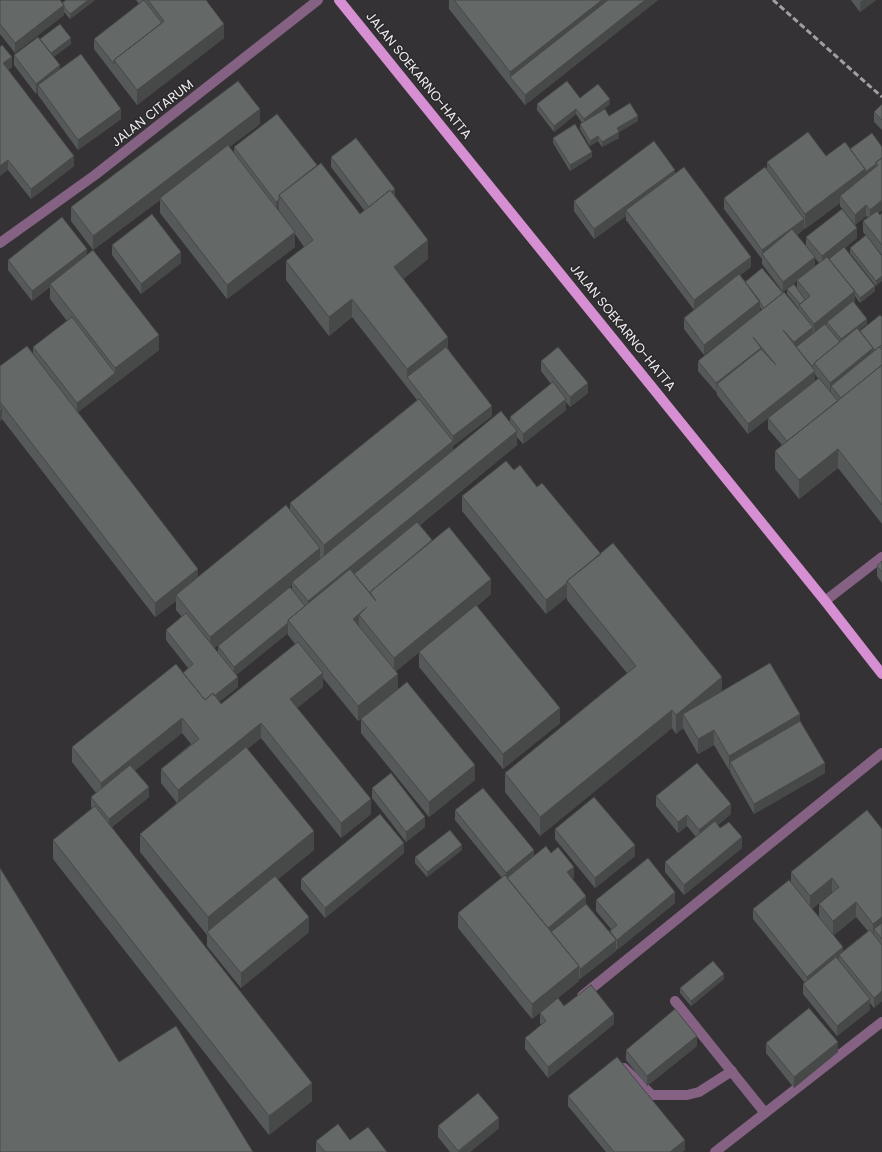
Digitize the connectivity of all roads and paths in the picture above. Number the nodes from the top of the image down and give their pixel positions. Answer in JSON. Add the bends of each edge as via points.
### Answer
{"nodes":[{"id":1,"x":318,"y":0,"type":"edge"},
{"id":2,"x":339,"y":0,"type":"edge"},
{"id":3,"x":0,"y":243,"type":"edge"},
{"id":4,"x":882,"y":557,"type":"edge"},
{"id":5,"x":825,"y":601,"type":"junction"},
{"id":6,"x":882,"y":674,"type":"edge"},
{"id":7,"x":882,"y":753,"type":"edge"},
{"id":8,"x":575,"y":1001,"type":"edge"},
{"id":9,"x":675,"y":1001,"type":"dead end"},
{"id":10,"x":882,"y":1022,"type":"edge"},
{"id":11,"x":624,"y":1068,"type":"edge"},
{"id":12,"x":732,"y":1071,"type":"junction"},
{"id":13,"x":765,"y":1113,"type":"junction"},
{"id":14,"x":715,"y":1152,"type":"edge"}],
"edges":[{"from":1,"to":3,"type":"street","name":"JALAN CITARUM","via":[[95,175]]},
{"from":2,"to":5,"type":"main road","name":"JALAN SOEKARNO-HATTA"},
{"from":4,"to":5,"type":"street"},
{"from":5,"to":6,"type":"main road","name":"JALAN SOEKARNO-HATTA"},
{"from":7,"to":8,"type":"street"},
{"from":9,"to":12,"type":"street"},
{"from":10,"to":13,"type":"street"},
{"from":11,"to":12,"type":"street","via":[[652,1095],[699,1092]]},
{"from":12,"to":13,"type":"street"},
{"from":13,"to":14,"type":"street"}]}
